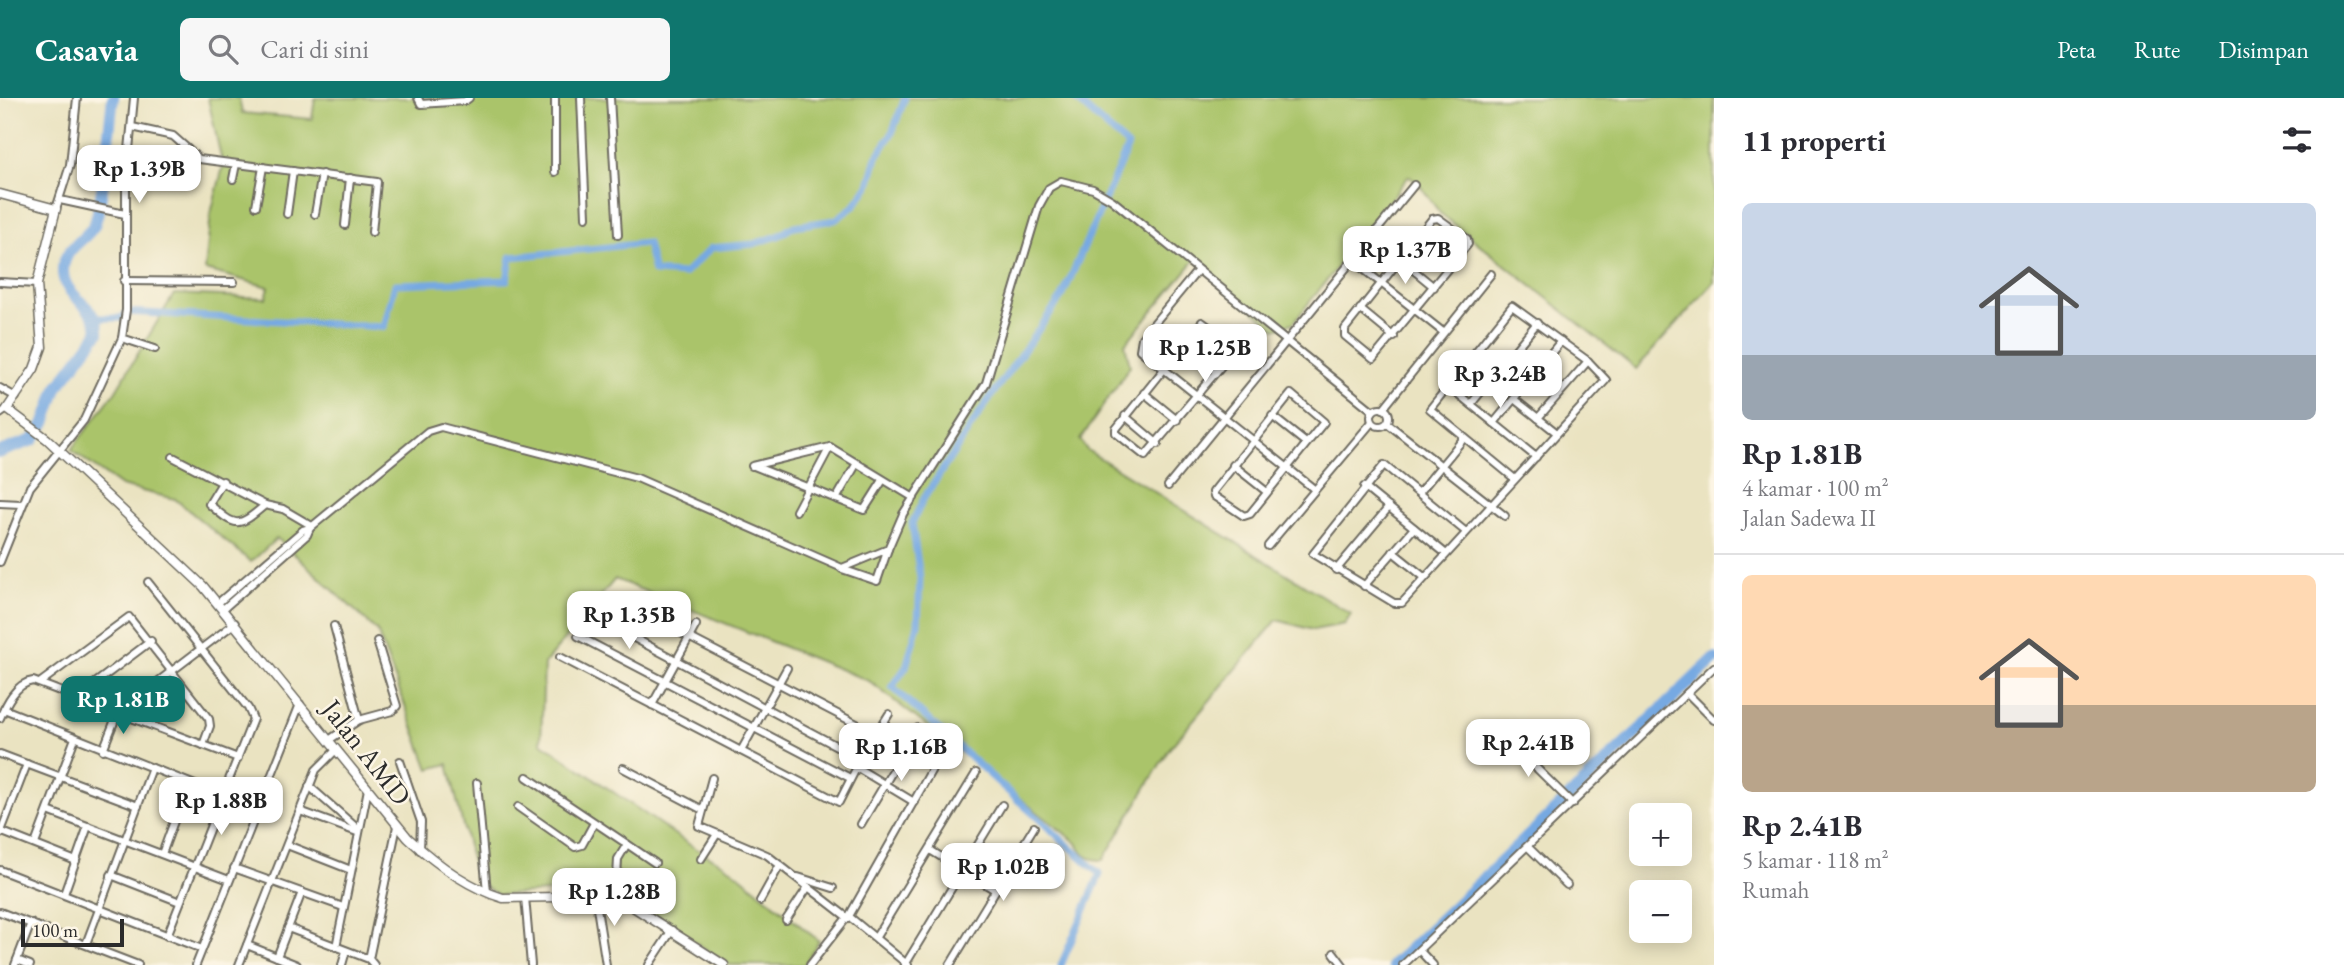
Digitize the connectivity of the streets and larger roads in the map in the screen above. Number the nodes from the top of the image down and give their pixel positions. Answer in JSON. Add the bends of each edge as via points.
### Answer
{"nodes":[{"id":1,"x":77,"y":98,"type":"edge"},
{"id":2,"x":134,"y":98,"type":"edge"},
{"id":3,"x":418,"y":98,"type":"edge"},
{"id":4,"x":469,"y":98,"type":"edge"},
{"id":5,"x":555,"y":98,"type":"edge"},
{"id":6,"x":581,"y":98,"type":"edge"},
{"id":7,"x":610,"y":98,"type":"edge"},
{"id":8,"x":443,"y":100,"type":"edge"},
{"id":9,"x":132,"y":127,"type":"junction"},
{"id":10,"x":236,"y":164,"type":"junction"},
{"id":11,"x":263,"y":167,"type":"junction"},
{"id":12,"x":293,"y":171,"type":"junction"},
{"id":13,"x":555,"y":172,"type":"dead end"},
{"id":14,"x":322,"y":174,"type":"junction"},
{"id":15,"x":233,"y":178,"type":"dead end"},
{"id":16,"x":350,"y":178,"type":"junction"},
{"id":17,"x":1414,"y":185,"type":"dead end"},
{"id":18,"x":0,"y":194,"type":"edge"},
{"id":19,"x":58,"y":204,"type":"junction"},
{"id":20,"x":256,"y":206,"type":"dead end"},
{"id":21,"x":125,"y":214,"type":"junction"},
{"id":22,"x":286,"y":214,"type":"dead end"},
{"id":23,"x":315,"y":214,"type":"dead end"},
{"id":24,"x":586,"y":217,"type":"dead end"},
{"id":25,"x":345,"y":225,"type":"dead end"},
{"id":26,"x":372,"y":232,"type":"dead end"},
{"id":27,"x":618,"y":235,"type":"dead end"},
{"id":28,"x":1420,"y":235,"type":"junction"},
{"id":29,"x":1400,"y":259,"type":"junction"},
{"id":30,"x":1352,"y":260,"type":"junction"},
{"id":31,"x":1454,"y":262,"type":"junction"},
{"id":32,"x":1198,"y":270,"type":"junction"},
{"id":33,"x":1491,"y":274,"type":"dead end"},
{"id":34,"x":124,"y":281,"type":"junction"},
{"id":35,"x":0,"y":282,"type":"edge"},
{"id":36,"x":234,"y":282,"type":"dead end"},
{"id":37,"x":1380,"y":282,"type":"junction"},
{"id":38,"x":37,"y":284,"type":"junction"},
{"id":39,"x":1434,"y":287,"type":"junction"},
{"id":40,"x":1360,"y":309,"type":"junction"},
{"id":41,"x":1413,"y":311,"type":"junction"},
{"id":42,"x":1537,"y":323,"type":"junction"},
{"id":43,"x":1443,"y":332,"type":"junction"},
{"id":44,"x":1394,"y":337,"type":"junction"},
{"id":45,"x":122,"y":338,"type":"junction"},
{"id":46,"x":1561,"y":341,"type":"junction"},
{"id":47,"x":1288,"y":342,"type":"junction"},
{"id":48,"x":1183,"y":344,"type":"junction"},
{"id":49,"x":155,"y":349,"type":"dead end"},
{"id":50,"x":1588,"y":361,"type":"junction"},
{"id":51,"x":1163,"y":369,"type":"junction"},
{"id":52,"x":1216,"y":372,"type":"junction"},
{"id":53,"x":1447,"y":385,"type":"junction"},
{"id":54,"x":0,"y":388,"type":"edge"},
{"id":55,"x":1144,"y":393,"type":"junction"},
{"id":56,"x":1198,"y":396,"type":"junction"},
{"id":57,"x":16,"y":397,"type":"junction"},
{"id":58,"x":1514,"y":399,"type":"junction"},
{"id":59,"x":1471,"y":404,"type":"junction"},
{"id":60,"x":1383,"y":409,"type":"junction"},
{"id":61,"x":1373,"y":411,"type":"junction"},
{"id":62,"x":3,"y":412,"type":"edge"},
{"id":63,"x":1125,"y":416,"type":"junction"},
{"id":64,"x":1272,"y":416,"type":"junction"},
{"id":65,"x":1225,"y":417,"type":"junction"},
{"id":66,"x":1538,"y":418,"type":"junction"},
{"id":67,"x":1177,"y":420,"type":"junction"},
{"id":68,"x":1371,"y":422,"type":"junction"},
{"id":69,"x":1387,"y":423,"type":"junction"},
{"id":70,"x":1494,"y":423,"type":"junction"},
{"id":71,"x":1557,"y":433,"type":"junction"},
{"id":72,"x":1464,"y":438,"type":"junction"},
{"id":73,"x":1253,"y":440,"type":"junction"},
{"id":74,"x":1306,"y":443,"type":"junction"},
{"id":75,"x":1158,"y":444,"type":"junction"},
{"id":76,"x":830,"y":447,"type":"junction"},
{"id":77,"x":59,"y":450,"type":"junction"},
{"id":78,"x":173,"y":457,"type":"dead end"},
{"id":79,"x":1536,"y":457,"type":"junction"},
{"id":80,"x":857,"y":463,"type":"junction"},
{"id":81,"x":1233,"y":465,"type":"junction"},
{"id":82,"x":1442,"y":466,"type":"junction"},
{"id":83,"x":1287,"y":468,"type":"junction"},
{"id":84,"x":1515,"y":479,"type":"junction"},
{"id":85,"x":883,"y":480,"type":"junction"},
{"id":86,"x":223,"y":481,"type":"junction"},
{"id":87,"x":1168,"y":486,"type":"dead end"},
{"id":88,"x":1364,"y":487,"type":"junction"},
{"id":89,"x":808,"y":488,"type":"junction"},
{"id":90,"x":1314,"y":489,"type":"junction"},
{"id":91,"x":1267,"y":492,"type":"junction"},
{"id":92,"x":1419,"y":493,"type":"junction"},
{"id":93,"x":914,"y":498,"type":"junction"},
{"id":94,"x":836,"y":499,"type":"junction"},
{"id":95,"x":0,"y":503,"type":"edge"},
{"id":96,"x":21,"y":504,"type":"junction"},
{"id":97,"x":265,"y":505,"type":"junction"},
{"id":98,"x":1491,"y":506,"type":"junction"},
{"id":99,"x":1389,"y":508,"type":"junction"},
{"id":100,"x":796,"y":511,"type":"dead end"},
{"id":101,"x":1505,"y":516,"type":"dead end"},
{"id":102,"x":311,"y":527,"type":"junction"},
{"id":103,"x":1414,"y":528,"type":"junction"},
{"id":104,"x":1466,"y":531,"type":"junction"},
{"id":105,"x":1268,"y":546,"type":"dead end"},
{"id":106,"x":888,"y":549,"type":"junction"},
{"id":107,"x":1393,"y":552,"type":"junction"},
{"id":108,"x":1445,"y":553,"type":"junction"},
{"id":109,"x":0,"y":562,"type":"edge"},
{"id":110,"x":842,"y":568,"type":"junction"},
{"id":111,"x":1336,"y":569,"type":"junction"},
{"id":112,"x":1424,"y":577,"type":"junction"},
{"id":113,"x":148,"y":582,"type":"dead end"},
{"id":114,"x":1364,"y":586,"type":"junction"},
{"id":115,"x":614,"y":598,"type":"dead end"},
{"id":116,"x":220,"y":606,"type":"junction"},
{"id":117,"x":593,"y":616,"type":"dead end"},
{"id":118,"x":235,"y":623,"type":"junction"},
{"id":119,"x":696,"y":625,"type":"dead end"},
{"id":120,"x":334,"y":626,"type":"dead end"},
{"id":121,"x":578,"y":636,"type":"dead end"},
{"id":122,"x":690,"y":636,"type":"junction"},
{"id":123,"x":151,"y":641,"type":"junction"},
{"id":124,"x":377,"y":641,"type":"dead end"},
{"id":125,"x":200,"y":649,"type":"junction"},
{"id":126,"x":560,"y":657,"type":"dead end"},
{"id":127,"x":677,"y":662,"type":"junction"},
{"id":128,"x":1714,"y":667,"type":"edge"},
{"id":129,"x":787,"y":668,"type":"dead end"},
{"id":130,"x":173,"y":669,"type":"junction"},
{"id":131,"x":41,"y":682,"type":"junction"},
{"id":132,"x":779,"y":682,"type":"junction"},
{"id":133,"x":665,"y":683,"type":"junction"},
{"id":134,"x":1688,"y":694,"type":"junction"},
{"id":135,"x":0,"y":696,"type":"edge"},
{"id":136,"x":78,"y":696,"type":"junction"},
{"id":137,"x":300,"y":704,"type":"junction"},
{"id":138,"x":6,"y":705,"type":"junction"},
{"id":139,"x":652,"y":705,"type":"junction"},
{"id":140,"x":764,"y":708,"type":"junction"},
{"id":141,"x":118,"y":712,"type":"junction"},
{"id":142,"x":888,"y":714,"type":"dead end"},
{"id":143,"x":0,"y":718,"type":"edge"},
{"id":144,"x":359,"y":720,"type":"junction"},
{"id":145,"x":1714,"y":720,"type":"edge"},
{"id":146,"x":919,"y":728,"type":"dead end"},
{"id":147,"x":753,"y":729,"type":"junction"},
{"id":148,"x":876,"y":734,"type":"junction"},
{"id":149,"x":75,"y":738,"type":"junction"},
{"id":150,"x":329,"y":740,"type":"junction"},
{"id":151,"x":1511,"y":743,"type":"dead end"},
{"id":152,"x":203,"y":745,"type":"junction"},
{"id":153,"x":944,"y":748,"type":"dead end"},
{"id":154,"x":103,"y":750,"type":"junction"},
{"id":155,"x":336,"y":750,"type":"junction"},
{"id":156,"x":741,"y":751,"type":"junction"},
{"id":157,"x":0,"y":754,"type":"edge"},
{"id":158,"x":238,"y":758,"type":"junction"},
{"id":159,"x":861,"y":760,"type":"junction"},
{"id":160,"x":400,"y":761,"type":"dead end"},
{"id":161,"x":27,"y":764,"type":"junction"},
{"id":162,"x":856,"y":767,"type":"junction"},
{"id":163,"x":152,"y":768,"type":"junction"},
{"id":164,"x":623,"y":768,"type":"dead end"},
{"id":165,"x":976,"y":773,"type":"dead end"},
{"id":166,"x":61,"y":776,"type":"junction"},
{"id":167,"x":527,"y":777,"type":"dead end"},
{"id":168,"x":712,"y":778,"type":"dead end"},
{"id":169,"x":850,"y":778,"type":"junction"},
{"id":170,"x":188,"y":783,"type":"junction"},
{"id":171,"x":477,"y":783,"type":"dead end"},
{"id":172,"x":884,"y":784,"type":"junction"},
{"id":173,"x":309,"y":786,"type":"junction"},
{"id":174,"x":368,"y":789,"type":"junction"},
{"id":175,"x":223,"y":796,"type":"junction"},
{"id":176,"x":1569,"y":800,"type":"junction"},
{"id":177,"x":914,"y":802,"type":"junction"},
{"id":178,"x":1002,"y":805,"type":"dead end"},
{"id":179,"x":138,"y":806,"type":"junction"},
{"id":180,"x":518,"y":807,"type":"dead end"},
{"id":181,"x":257,"y":810,"type":"junction"},
{"id":182,"x":703,"y":810,"type":"junction"},
{"id":183,"x":48,"y":811,"type":"junction"},
{"id":184,"x":300,"y":811,"type":"junction"},
{"id":185,"x":594,"y":822,"type":"junction"},
{"id":186,"x":861,"y":824,"type":"dead end"},
{"id":187,"x":88,"y":826,"type":"junction"},
{"id":188,"x":397,"y":827,"type":"junction"},
{"id":189,"x":1034,"y":827,"type":"dead end"},
{"id":190,"x":358,"y":831,"type":"junction"},
{"id":191,"x":0,"y":832,"type":"edge"},
{"id":192,"x":717,"y":834,"type":"junction"},
{"id":193,"x":125,"y":839,"type":"junction"},
{"id":194,"x":35,"y":844,"type":"junction"},
{"id":195,"x":627,"y":844,"type":"junction"},
{"id":196,"x":288,"y":845,"type":"junction"},
{"id":197,"x":1528,"y":847,"type":"junction"},
{"id":198,"x":421,"y":850,"type":"junction"},
{"id":199,"x":930,"y":850,"type":"junction"},
{"id":200,"x":162,"y":854,"type":"junction"},
{"id":201,"x":701,"y":859,"type":"dead end"},
{"id":202,"x":76,"y":862,"type":"junction"},
{"id":203,"x":655,"y":863,"type":"dead end"},
{"id":204,"x":780,"y":866,"type":"junction"},
{"id":205,"x":193,"y":867,"type":"junction"},
{"id":206,"x":234,"y":868,"type":"junction"},
{"id":207,"x":0,"y":870,"type":"edge"},
{"id":208,"x":351,"y":870,"type":"junction"},
{"id":209,"x":963,"y":870,"type":"junction"},
{"id":210,"x":111,"y":875,"type":"junction"},
{"id":211,"x":793,"y":876,"type":"junction"},
{"id":212,"x":229,"y":880,"type":"junction"},
{"id":213,"x":273,"y":882,"type":"junction"},
{"id":214,"x":1567,"y":885,"type":"dead end"},
{"id":215,"x":808,"y":887,"type":"junction"},
{"id":216,"x":834,"y":888,"type":"dead end"},
{"id":217,"x":995,"y":890,"type":"junction"},
{"id":218,"x":302,"y":892,"type":"junction"},
{"id":219,"x":487,"y":892,"type":"junction"},
{"id":220,"x":64,"y":894,"type":"junction"},
{"id":221,"x":595,"y":895,"type":"junction"},
{"id":222,"x":616,"y":895,"type":"junction"},
{"id":223,"x":526,"y":897,"type":"junction"},
{"id":224,"x":760,"y":901,"type":"dead end"},
{"id":225,"x":180,"y":902,"type":"junction"},
{"id":226,"x":343,"y":907,"type":"junction"},
{"id":227,"x":99,"y":908,"type":"junction"},
{"id":228,"x":0,"y":912,"type":"edge"},
{"id":229,"x":848,"y":918,"type":"junction"},
{"id":230,"x":786,"y":920,"type":"dead end"},
{"id":231,"x":31,"y":923,"type":"junction"},
{"id":232,"x":288,"y":928,"type":"junction"},
{"id":233,"x":672,"y":930,"type":"junction"},
{"id":234,"x":167,"y":936,"type":"junction"},
{"id":235,"x":876,"y":937,"type":"junction"},
{"id":236,"x":86,"y":944,"type":"junction"},
{"id":237,"x":247,"y":945,"type":"junction"},
{"id":238,"x":336,"y":947,"type":"junction"},
{"id":239,"x":202,"y":949,"type":"junction"},
{"id":240,"x":1419,"y":950,"type":"junction"},
{"id":241,"x":346,"y":951,"type":"junction"},
{"id":242,"x":1334,"y":953,"type":"dead end"},
{"id":243,"x":277,"y":957,"type":"junction"},
{"id":244,"x":16,"y":962,"type":"edge"},
{"id":245,"x":372,"y":962,"type":"edge"},
{"id":246,"x":196,"y":963,"type":"edge"},
{"id":247,"x":907,"y":964,"type":"edge"},
{"id":248,"x":30,"y":965,"type":"edge"},
{"id":249,"x":138,"y":965,"type":"edge"},
{"id":250,"x":205,"y":965,"type":"edge"},
{"id":251,"x":239,"y":965,"type":"edge"},
{"id":252,"x":297,"y":965,"type":"edge"},
{"id":253,"x":342,"y":965,"type":"edge"},
{"id":254,"x":531,"y":965,"type":"edge"},
{"id":255,"x":606,"y":965,"type":"edge"},
{"id":256,"x":649,"y":965,"type":"edge"},
{"id":257,"x":724,"y":965,"type":"edge"},
{"id":258,"x":810,"y":965,"type":"edge"},
{"id":259,"x":950,"y":965,"type":"edge"},
{"id":260,"x":1343,"y":965,"type":"edge"},
{"id":261,"x":1403,"y":965,"type":"edge"},
{"id":262,"x":1433,"y":965,"type":"edge"}],
"edges":[{"from":1,"to":19,"type":"street","via":[[74,144]]},
{"from":2,"to":9,"type":"street"},
{"from":3,"to":8,"type":"street","via":[[421,104]]},
{"from":4,"to":8,"type":"street"},
{"from":5,"to":13,"type":"street"},
{"from":6,"to":24,"type":"street"},
{"from":7,"to":27,"type":"street"},
{"from":9,"to":10,"type":"street","via":[[173,136],[199,159]]},
{"from":9,"to":21,"type":"street"},
{"from":10,"to":11,"type":"street"},
{"from":10,"to":15,"type":"street"},
{"from":11,"to":12,"type":"street"},
{"from":11,"to":20,"type":"street"},
{"from":12,"to":14,"type":"street"},
{"from":12,"to":22,"type":"street"},
{"from":14,"to":16,"type":"street"},
{"from":14,"to":23,"type":"street"},
{"from":16,"to":25,"type":"street"},
{"from":16,"to":26,"type":"street","via":[[377,181]]},
{"from":17,"to":30,"type":"street"},
{"from":18,"to":19,"type":"street"},
{"from":19,"to":21,"type":"street"},
{"from":19,"to":38,"type":"street"},
{"from":21,"to":34,"type":"street"},
{"from":28,"to":29,"type":"street"},
{"from":28,"to":31,"type":"street"},
{"from":28,"to":31,"type":"street","via":[[1436,217],[1467,239]]},
{"from":29,"to":37,"type":"street"},
{"from":29,"to":39,"type":"street"},
{"from":30,"to":37,"type":"street"},
{"from":30,"to":47,"type":"street"},
{"from":31,"to":39,"type":"street"},
{"from":32,"to":47,"type":"street"},
{"from":32,"to":51,"type":"street","via":[[1139,342],[1143,354]]},
{"from":32,"to":93,"type":"street","via":[[1101,193],[1068,181],[1051,185],[1039,206],[986,383]]},
{"from":33,"to":43,"type":"street"},
{"from":34,"to":36,"type":"street"},
{"from":34,"to":45,"type":"street"},
{"from":35,"to":38,"type":"street"},
{"from":37,"to":40,"type":"street"},
{"from":37,"to":41,"type":"street"},
{"from":38,"to":57,"type":"street","via":[[42,347]]},
{"from":39,"to":41,"type":"street"},
{"from":40,"to":44,"type":"street"},
{"from":40,"to":44,"type":"street","via":[[1345,336],[1373,359]]},
{"from":41,"to":43,"type":"street"},
{"from":41,"to":44,"type":"street"},
{"from":42,"to":46,"type":"street"},
{"from":42,"to":53,"type":"street","via":[[1517,307],[1509,308]]},
{"from":42,"to":59,"type":"street"},
{"from":43,"to":60,"type":"street"},
{"from":45,"to":49,"type":"street"},
{"from":45,"to":77,"type":"street","via":[[87,415]]},
{"from":46,"to":50,"type":"street"},
{"from":46,"to":58,"type":"street"},
{"from":47,"to":61,"type":"street"},
{"from":47,"to":65,"type":"street"},
{"from":48,"to":51,"type":"street"},
{"from":48,"to":52,"type":"street"},
{"from":48,"to":52,"type":"street","via":[[1202,322],[1232,344],[1234,351]]},
{"from":50,"to":66,"type":"street"},
{"from":50,"to":71,"type":"street","via":[[1606,380]]},
{"from":51,"to":55,"type":"street"},
{"from":51,"to":56,"type":"street"},
{"from":52,"to":56,"type":"street"},
{"from":53,"to":59,"type":"street"},
{"from":53,"to":72,"type":"street","via":[[1430,409]]},
{"from":54,"to":57,"type":"street"},
{"from":55,"to":63,"type":"street"},
{"from":55,"to":67,"type":"street"},
{"from":56,"to":65,"type":"street"},
{"from":56,"to":67,"type":"street"},
{"from":57,"to":62,"type":"street"},
{"from":58,"to":66,"type":"street"},
{"from":58,"to":70,"type":"street"},
{"from":59,"to":70,"type":"street"},
{"from":60,"to":61,"type":"street"},
{"from":60,"to":69,"type":"street","via":[[1389,416]]},
{"from":61,"to":68,"type":"street"},
{"from":62,"to":77,"type":"street","name":"Jalan AMD","via":[[31,425]]},
{"from":63,"to":75,"type":"street"},
{"from":63,"to":75,"type":"street","via":[[1116,433],[1146,456]]},
{"from":64,"to":73,"type":"street"},
{"from":64,"to":74,"type":"street"},
{"from":64,"to":74,"type":"street","via":[[1288,396],[1296,396],[1325,421]]},
{"from":65,"to":73,"type":"street"},
{"from":65,"to":87,"type":"street"},
{"from":66,"to":71,"type":"street"},
{"from":67,"to":75,"type":"street"},
{"from":68,"to":69,"type":"street","via":[[1378,426]]},
{"from":68,"to":90,"type":"street"},
{"from":69,"to":82,"type":"street"},
{"from":70,"to":79,"type":"street"},
{"from":71,"to":79,"type":"street"},
{"from":72,"to":82,"type":"street"},
{"from":72,"to":84,"type":"street"},
{"from":73,"to":81,"type":"street"},
{"from":73,"to":83,"type":"street"},
{"from":74,"to":83,"type":"street"},
{"from":76,"to":80,"type":"street"},
{"from":76,"to":89,"type":"street"},
{"from":76,"to":89,"type":"street","via":[[752,466]]},
{"from":77,"to":96,"type":"street"},
{"from":77,"to":116,"type":"street","name":"Jalan AMD","via":[[172,553]]},
{"from":78,"to":86,"type":"street"},
{"from":79,"to":84,"type":"street"},
{"from":80,"to":85,"type":"street"},
{"from":80,"to":94,"type":"street"},
{"from":81,"to":91,"type":"street"},
{"from":81,"to":91,"type":"street","via":[[1214,496],[1246,517]]},
{"from":82,"to":92,"type":"street"},
{"from":82,"to":98,"type":"street"},
{"from":83,"to":90,"type":"street"},
{"from":83,"to":91,"type":"street"},
{"from":84,"to":98,"type":"street"},
{"from":85,"to":93,"type":"street"},
{"from":85,"to":94,"type":"street","via":[[864,510]]},
{"from":86,"to":97,"type":"street"},
{"from":86,"to":97,"type":"street","via":[[209,504],[233,524],[241,524]]},
{"from":88,"to":92,"type":"street","via":[[1386,465]]},
{"from":88,"to":99,"type":"street"},
{"from":88,"to":111,"type":"street","via":[[1313,552]]},
{"from":89,"to":94,"type":"street"},
{"from":89,"to":100,"type":"street"},
{"from":90,"to":105,"type":"street"},
{"from":92,"to":104,"type":"street"},
{"from":93,"to":106,"type":"street"},
{"from":95,"to":96,"type":"street"},
{"from":96,"to":109,"type":"street"},
{"from":97,"to":102,"type":"street","via":[[284,509]]},
{"from":98,"to":101,"type":"street"},
{"from":98,"to":104,"type":"street"},
{"from":99,"to":103,"type":"street"},
{"from":99,"to":111,"type":"street"},
{"from":102,"to":110,"type":"street","via":[[428,431],[446,427],[637,478]]},
{"from":102,"to":116,"type":"street"},
{"from":103,"to":107,"type":"street"},
{"from":103,"to":108,"type":"street"},
{"from":104,"to":108,"type":"street"},
{"from":106,"to":110,"type":"street"},
{"from":106,"to":110,"type":"street","via":[[877,581]]},
{"from":107,"to":112,"type":"street"},
{"from":107,"to":114,"type":"street"},
{"from":108,"to":112,"type":"street"},
{"from":111,"to":114,"type":"street"},
{"from":112,"to":114,"type":"street","via":[[1400,604]]},
{"from":113,"to":125,"type":"street"},
{"from":115,"to":122,"type":"street"},
{"from":116,"to":118,"type":"street","name":"Jalan AMD"},
{"from":117,"to":127,"type":"street"},
{"from":118,"to":125,"type":"street"},
{"from":118,"to":137,"type":"street","name":"Jalan AMD"},
{"from":119,"to":122,"type":"street"},
{"from":120,"to":144,"type":"street"},
{"from":121,"to":133,"type":"street"},
{"from":122,"to":127,"type":"street"},
{"from":122,"to":132,"type":"street"},
{"from":123,"to":130,"type":"street"},
{"from":123,"to":131,"type":"street","via":[[129,617]]},
{"from":123,"to":136,"type":"street"},
{"from":124,"to":144,"type":"street","via":[[397,706]]},
{"from":125,"to":130,"type":"street"},
{"from":125,"to":158,"type":"street","via":[[252,714]]},
{"from":126,"to":139,"type":"street"},
{"from":127,"to":133,"type":"street"},
{"from":127,"to":140,"type":"street"},
{"from":128,"to":134,"type":"street"},
{"from":129,"to":132,"type":"street"},
{"from":130,"to":141,"type":"street"},
{"from":130,"to":152,"type":"street","via":[[209,719]]},
{"from":131,"to":136,"type":"street"},
{"from":131,"to":138,"type":"street","via":[[27,681]]},
{"from":132,"to":140,"type":"street"},
{"from":132,"to":148,"type":"street"},
{"from":133,"to":139,"type":"street"},
{"from":133,"to":147,"type":"street"},
{"from":134,"to":145,"type":"street"},
{"from":134,"to":176,"type":"street"},
{"from":135,"to":138,"type":"street"},
{"from":136,"to":141,"type":"street"},
{"from":137,"to":150,"type":"street","name":"Jalan AMD"},
{"from":137,"to":181,"type":"street"},
{"from":138,"to":143,"type":"street"},
{"from":138,"to":149,"type":"street"},
{"from":139,"to":156,"type":"street"},
{"from":140,"to":147,"type":"street"},
{"from":140,"to":159,"type":"street"},
{"from":141,"to":152,"type":"street"},
{"from":141,"to":154,"type":"street"},
{"from":142,"to":148,"type":"street"},
{"from":144,"to":150,"type":"street"},
{"from":146,"to":172,"type":"street"},
{"from":147,"to":156,"type":"street"},
{"from":147,"to":169,"type":"street"},
{"from":148,"to":159,"type":"street"},
{"from":149,"to":154,"type":"street"},
{"from":149,"to":166,"type":"street"},
{"from":150,"to":155,"type":"street","name":"Jalan AMD"},
{"from":151,"to":176,"type":"street"},
{"from":152,"to":158,"type":"street"},
{"from":153,"to":177,"type":"street"},
{"from":154,"to":163,"type":"street"},
{"from":155,"to":173,"type":"street","via":[[319,765]]},
{"from":155,"to":174,"type":"street","name":"Jalan AMD"},
{"from":156,"to":169,"type":"street","via":[[839,802]]},
{"from":157,"to":161,"type":"street"},
{"from":158,"to":175,"type":"street"},
{"from":159,"to":162,"type":"street"},
{"from":160,"to":198,"type":"street","via":[[421,822]]},
{"from":161,"to":166,"type":"street"},
{"from":161,"to":191,"type":"street"},
{"from":162,"to":169,"type":"street"},
{"from":162,"to":172,"type":"street"},
{"from":163,"to":170,"type":"street"},
{"from":163,"to":179,"type":"street"},
{"from":164,"to":182,"type":"street"},
{"from":165,"to":199,"type":"street"},
{"from":166,"to":179,"type":"street"},
{"from":166,"to":183,"type":"street"},
{"from":167,"to":185,"type":"street"},
{"from":168,"to":182,"type":"street"},
{"from":170,"to":175,"type":"street"},
{"from":170,"to":200,"type":"street"},
{"from":171,"to":219,"type":"street"},
{"from":172,"to":177,"type":"street"},
{"from":172,"to":186,"type":"street"},
{"from":173,"to":184,"type":"street"},
{"from":173,"to":190,"type":"street"},
{"from":174,"to":188,"type":"street","name":"Jalan AMD"},
{"from":174,"to":190,"type":"street"},
{"from":175,"to":181,"type":"street"},
{"from":175,"to":205,"type":"street"},
{"from":176,"to":197,"type":"street"},
{"from":177,"to":229,"type":"street"},
{"from":178,"to":209,"type":"street"},
{"from":179,"to":193,"type":"street"},
{"from":180,"to":185,"type":"street","via":[[575,847],[582,845]]},
{"from":181,"to":206,"type":"street"},
{"from":182,"to":192,"type":"street","via":[[699,826]]},
{"from":183,"to":187,"type":"street"},
{"from":183,"to":194,"type":"street"},
{"from":184,"to":190,"type":"street"},
{"from":184,"to":196,"type":"street"},
{"from":185,"to":195,"type":"street"},
{"from":187,"to":193,"type":"street"},
{"from":187,"to":202,"type":"street"},
{"from":188,"to":198,"type":"street","name":"Jalan AMD"},
{"from":188,"to":245,"type":"street"},
{"from":189,"to":217,"type":"street"},
{"from":190,"to":208,"type":"street"},
{"from":191,"to":194,"type":"street"},
{"from":192,"to":201,"type":"street"},
{"from":192,"to":204,"type":"street","via":[[767,855]]},
{"from":193,"to":200,"type":"street"},
{"from":193,"to":210,"type":"street"},
{"from":194,"to":202,"type":"street"},
{"from":195,"to":203,"type":"street"},
{"from":195,"to":222,"type":"street","via":[[618,859]]},
{"from":196,"to":208,"type":"street"},
{"from":196,"to":213,"type":"street"},
{"from":197,"to":214,"type":"street"},
{"from":197,"to":240,"type":"street"},
{"from":198,"to":219,"type":"street","name":"Jalan AMD"},
{"from":199,"to":209,"type":"street"},
{"from":199,"to":235,"type":"street"},
{"from":200,"to":205,"type":"street"},
{"from":202,"to":220,"type":"street"},
{"from":204,"to":211,"type":"street"},
{"from":204,"to":224,"type":"street"},
{"from":205,"to":212,"type":"street"},
{"from":205,"to":225,"type":"street"},
{"from":206,"to":212,"type":"street"},
{"from":206,"to":213,"type":"street"},
{"from":207,"to":220,"type":"street"},
{"from":208,"to":226,"type":"street"},
{"from":209,"to":217,"type":"street"},
{"from":209,"to":247,"type":"street"},
{"from":210,"to":225,"type":"street"},
{"from":210,"to":227,"type":"street"},
{"from":211,"to":215,"type":"street"},
{"from":211,"to":216,"type":"street"},
{"from":212,"to":239,"type":"street"},
{"from":213,"to":218,"type":"street"},
{"from":213,"to":237,"type":"street"},
{"from":215,"to":229,"type":"street"},
{"from":215,"to":230,"type":"street"},
{"from":217,"to":259,"type":"street"},
{"from":218,"to":226,"type":"street"},
{"from":218,"to":232,"type":"street"},
{"from":219,"to":223,"type":"street","name":"Jalan AMD","via":[[503,898]]},
{"from":220,"to":227,"type":"street"},
{"from":221,"to":222,"type":"street","name":"Jalan AMD"},
{"from":221,"to":223,"type":"street","name":"Jalan AMD"},
{"from":221,"to":255,"type":"street"},
{"from":222,"to":233,"type":"street"},
{"from":223,"to":254,"type":"street"},
{"from":225,"to":234,"type":"street"},
{"from":226,"to":238,"type":"street"},
{"from":227,"to":234,"type":"street"},
{"from":227,"to":236,"type":"street"},
{"from":228,"to":231,"type":"street"},
{"from":229,"to":235,"type":"street"},
{"from":229,"to":258,"type":"street"},
{"from":231,"to":236,"type":"street"},
{"from":231,"to":244,"type":"street"},
{"from":232,"to":238,"type":"street"},
{"from":232,"to":243,"type":"street"},
{"from":233,"to":256,"type":"street"},
{"from":233,"to":257,"type":"street"},
{"from":234,"to":239,"type":"street"},
{"from":235,"to":247,"type":"street"},
{"from":236,"to":249,"type":"street"},
{"from":237,"to":243,"type":"street"},
{"from":237,"to":251,"type":"street"},
{"from":238,"to":241,"type":"street"},
{"from":239,"to":246,"type":"street"},
{"from":240,"to":261,"type":"street"},
{"from":240,"to":262,"type":"street"},
{"from":241,"to":245,"type":"street"},
{"from":241,"to":253,"type":"street"},
{"from":242,"to":260,"type":"street"},
{"from":243,"to":252,"type":"street"},
{"from":244,"to":248,"type":"street"},
{"from":246,"to":250,"type":"street"}]}
